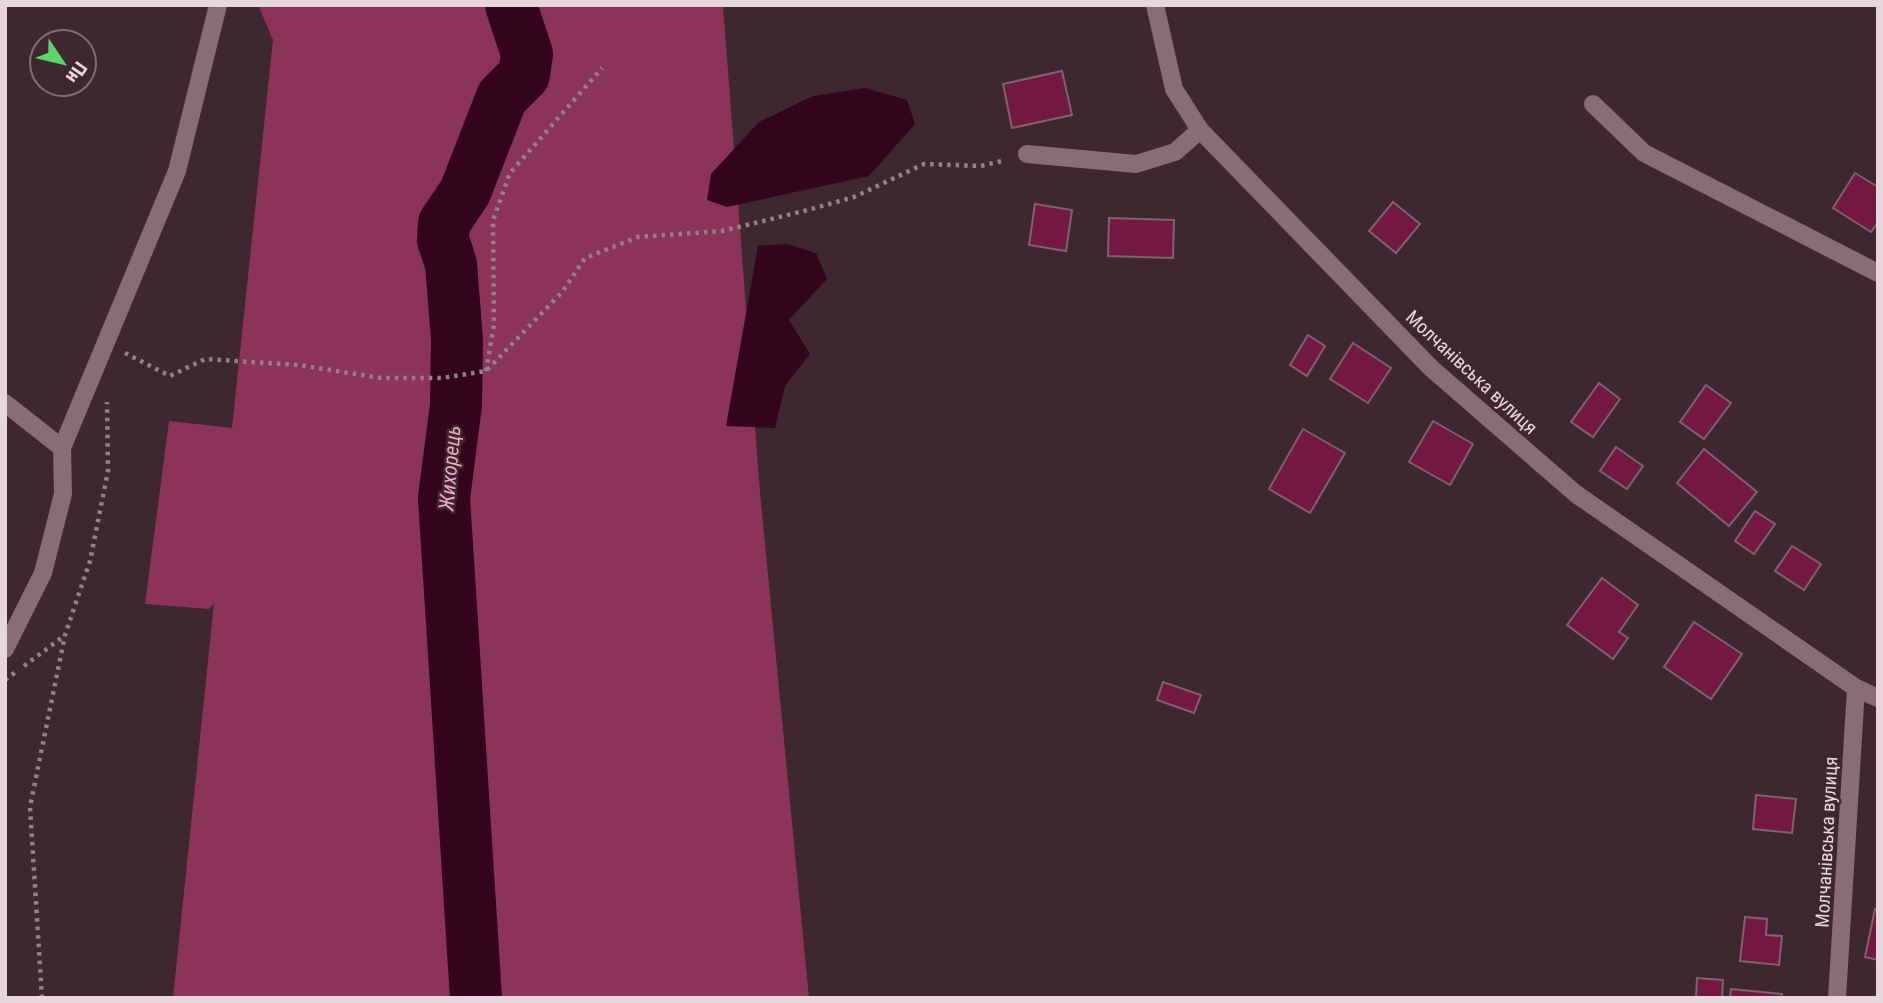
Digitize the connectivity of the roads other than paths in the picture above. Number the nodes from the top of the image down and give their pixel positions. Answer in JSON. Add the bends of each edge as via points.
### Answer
{"nodes":[{"id":1,"x":218,"y":5,"type":"edge"},
{"id":2,"x":1155,"y":5,"type":"edge"},
{"id":3,"x":1593,"y":104,"type":"dead end"},
{"id":4,"x":1200,"y":130,"type":"junction"},
{"id":5,"x":1027,"y":154,"type":"road end"},
{"id":6,"x":1878,"y":273,"type":"edge"},
{"id":7,"x":5,"y":403,"type":"edge"},
{"id":8,"x":62,"y":448,"type":"junction"},
{"id":9,"x":5,"y":649,"type":"edge"},
{"id":10,"x":1856,"y":688,"type":"junction"},
{"id":11,"x":1878,"y":698,"type":"edge"},
{"id":12,"x":1837,"y":998,"type":"edge"}],
"edges":[{"from":1,"to":8,"type":"street","via":[[177,171]]},
{"from":2,"to":4,"type":"street","name":"Молчанівська вулиця","via":[[1174,89]]},
{"from":3,"to":6,"type":"street","via":[[1644,153]]},
{"from":4,"to":5,"type":"street","via":[[1175,152],[1136,164]]},
{"from":4,"to":10,"type":"street","name":"Молчанівська вулиця","via":[[1431,368],[1576,494]]},
{"from":7,"to":8,"type":"street"},
{"from":8,"to":9,"type":"street","via":[[63,494],[43,573]]},
{"from":10,"to":11,"type":"street","name":"Молчанівська вулиця"},
{"from":10,"to":12,"type":"street","name":"Молчанівська вулиця"}]}
